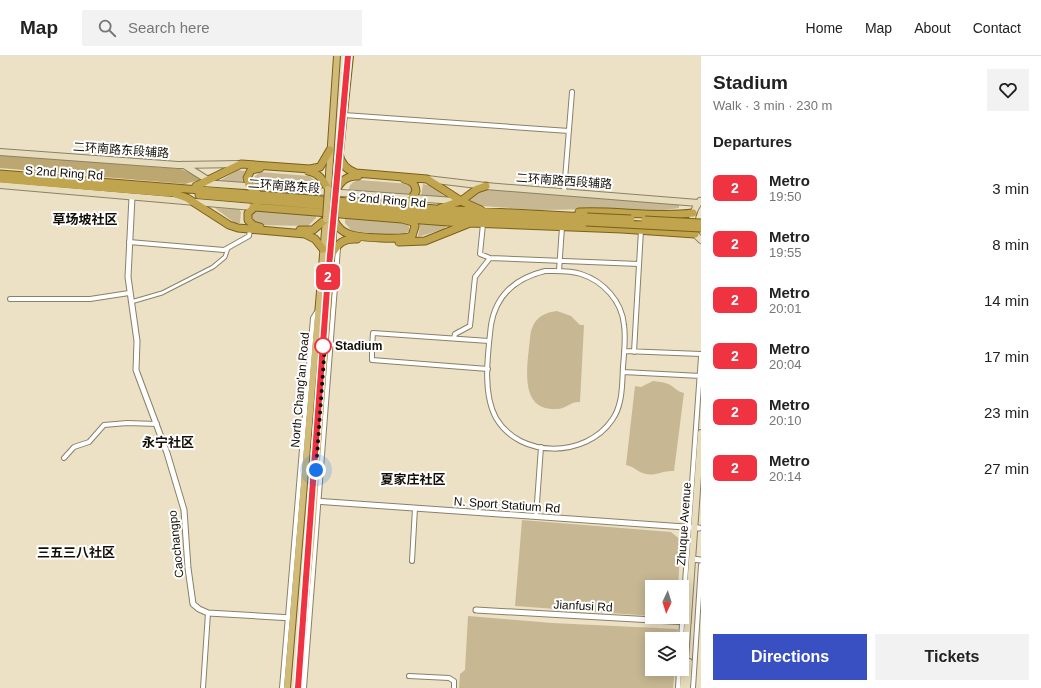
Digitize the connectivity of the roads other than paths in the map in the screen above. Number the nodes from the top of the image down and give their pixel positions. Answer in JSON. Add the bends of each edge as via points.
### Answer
{"nodes":[{"id":1,"x":337,"y":56,"type":"edge"},
{"id":2,"x":350,"y":56,"type":"edge"},
{"id":3,"x":572,"y":92,"type":"dead end"},
{"id":4,"x":344,"y":114,"type":"junction"},
{"id":5,"x":569,"y":130,"type":"junction"},
{"id":6,"x":330,"y":150,"type":"junction"},
{"id":7,"x":0,"y":152,"type":"edge"},
{"id":8,"x":339,"y":154,"type":"junction"},
{"id":9,"x":184,"y":164,"type":"junction"},
{"id":10,"x":241,"y":164,"type":"junction"},
{"id":11,"x":0,"y":170,"type":"edge"},
{"id":12,"x":0,"y":174,"type":"edge"},
{"id":13,"x":0,"y":179,"type":"edge"},
{"id":14,"x":428,"y":179,"type":"junction"},
{"id":15,"x":208,"y":183,"type":"junction"},
{"id":16,"x":0,"y":185,"type":"edge"},
{"id":17,"x":173,"y":185,"type":"junction"},
{"id":18,"x":196,"y":186,"type":"junction"},
{"id":19,"x":486,"y":186,"type":"junction"},
{"id":20,"x":158,"y":187,"type":"junction"},
{"id":21,"x":328,"y":189,"type":"junction"},
{"id":22,"x":336,"y":190,"type":"junction"},
{"id":23,"x":255,"y":191,"type":"junction"},
{"id":24,"x":564,"y":192,"type":"junction"},
{"id":25,"x":173,"y":193,"type":"junction"},
{"id":26,"x":132,"y":197,"type":"junction"},
{"id":27,"x":411,"y":200,"type":"junction"},
{"id":28,"x":268,"y":201,"type":"junction"},
{"id":29,"x":460,"y":201,"type":"junction"},
{"id":30,"x":195,"y":202,"type":"junction"},
{"id":31,"x":700,"y":202,"type":"edge"},
{"id":32,"x":389,"y":205,"type":"junction"},
{"id":33,"x":253,"y":207,"type":"junction"},
{"id":34,"x":436,"y":209,"type":"junction"},
{"id":35,"x":487,"y":212,"type":"junction"},
{"id":36,"x":692,"y":212,"type":"junction"},
{"id":37,"x":541,"y":214,"type":"junction"},
{"id":38,"x":448,"y":216,"type":"junction"},
{"id":39,"x":326,"y":219,"type":"junction"},
{"id":40,"x":402,"y":219,"type":"junction"},
{"id":41,"x":586,"y":219,"type":"junction"},
{"id":42,"x":334,"y":220,"type":"junction"},
{"id":43,"x":524,"y":220,"type":"junction"},
{"id":44,"x":470,"y":223,"type":"junction"},
{"id":45,"x":701,"y":223,"type":"edge"},
{"id":46,"x":483,"y":224,"type":"junction"},
{"id":47,"x":562,"y":228,"type":"junction"},
{"id":48,"x":701,"y":228,"type":"edge"},
{"id":49,"x":622,"y":229,"type":"junction"},
{"id":50,"x":250,"y":230,"type":"junction"},
{"id":51,"x":641,"y":230,"type":"junction"},
{"id":52,"x":695,"y":234,"type":"junction"},
{"id":53,"x":701,"y":240,"type":"edge"},
{"id":54,"x":129,"y":242,"type":"junction"},
{"id":55,"x":338,"y":244,"type":"junction"},
{"id":56,"x":228,"y":248,"type":"junction"},
{"id":57,"x":323,"y":249,"type":"junction"},
{"id":58,"x":332,"y":254,"type":"junction"},
{"id":59,"x":490,"y":258,"type":"junction"},
{"id":60,"x":560,"y":260,"type":"junction"},
{"id":61,"x":639,"y":264,"type":"junction"},
{"id":62,"x":559,"y":271,"type":"junction"},
{"id":63,"x":129,"y":293,"type":"junction"},
{"id":64,"x":10,"y":299,"type":"dead end"},
{"id":65,"x":131,"y":302,"type":"junction"},
{"id":66,"x":454,"y":338,"type":"junction"},
{"id":67,"x":489,"y":341,"type":"junction"},
{"id":68,"x":328,"y":344,"type":"junction"},
{"id":69,"x":372,"y":347,"type":"junction"},
{"id":70,"x":624,"y":351,"type":"junction"},
{"id":71,"x":634,"y":352,"type":"junction"},
{"id":72,"x":701,"y":354,"type":"edge"},
{"id":73,"x":701,"y":357,"type":"edge"},
{"id":74,"x":488,"y":369,"type":"junction"},
{"id":75,"x":623,"y":372,"type":"junction"},
{"id":76,"x":700,"y":376,"type":"edge"},
{"id":77,"x":157,"y":424,"type":"junction"},
{"id":78,"x":701,"y":433,"type":"edge"},
{"id":79,"x":541,"y":447,"type":"junction"},
{"id":80,"x":64,"y":458,"type":"dead end"},
{"id":81,"x":701,"y":494,"type":"edge"},
{"id":82,"x":316,"y":501,"type":"junction"},
{"id":83,"x":415,"y":508,"type":"junction"},
{"id":84,"x":536,"y":517,"type":"junction"},
{"id":85,"x":694,"y":528,"type":"junction"},
{"id":86,"x":697,"y":559,"type":"edge"},
{"id":87,"x":412,"y":561,"type":"dead end"},
{"id":88,"x":701,"y":565,"type":"edge"},
{"id":89,"x":689,"y":580,"type":"edge"},
{"id":90,"x":689,"y":600,"type":"edge"},
{"id":91,"x":476,"y":610,"type":"dead end"},
{"id":92,"x":208,"y":613,"type":"junction"},
{"id":93,"x":290,"y":618,"type":"junction"},
{"id":94,"x":645,"y":619,"type":"edge"},
{"id":95,"x":685,"y":624,"type":"edge"},
{"id":96,"x":410,"y":676,"type":"dead end"},
{"id":97,"x":679,"y":676,"type":"edge"},
{"id":98,"x":203,"y":688,"type":"edge"},
{"id":99,"x":282,"y":688,"type":"edge"},
{"id":100,"x":287,"y":688,"type":"edge"},
{"id":101,"x":298,"y":688,"type":"edge"},
{"id":102,"x":304,"y":688,"type":"edge"},
{"id":103,"x":454,"y":688,"type":"edge"},
{"id":104,"x":678,"y":688,"type":"edge"},
{"id":105,"x":683,"y":688,"type":"edge"},
{"id":106,"x":687,"y":688,"type":"edge"},
{"id":107,"x":693,"y":688,"type":"edge"}],
"edges":[{"from":1,"to":6,"type":"main road","name":"North Chang'an Road"},
{"from":2,"to":4,"type":"main road","name":"North Chang'an Road"},
{"from":3,"to":5,"type":"street"},
{"from":4,"to":5,"type":"street"},
{"from":4,"to":8,"type":"main road","name":"North Chang'an Road"},
{"from":5,"to":24,"type":"street"},
{"from":6,"to":10,"type":"highway","via":[[320,167],[315,168]]},
{"from":6,"to":21,"type":"main road","name":"North Chang'an Road"},
{"from":7,"to":9,"type":"main road","name":"二环南路东段辅路"},
{"from":8,"to":14,"type":"highway","via":[[340,161],[356,173]]},
{"from":8,"to":22,"type":"main road","name":"North Chang'an Road"},
{"from":9,"to":10,"type":"main road","name":"二环南路东段辅路"},
{"from":9,"to":15,"type":"main road"},
{"from":10,"to":15,"type":"highway"},
{"from":11,"to":17,"type":"highway"},
{"from":12,"to":20,"type":"highway","name":"S 2nd Ring Rd"},
{"from":13,"to":25,"type":"highway","name":"S 2nd Ring Rd"},
{"from":14,"to":19,"type":"main road","name":"二环南路西段辅路"},
{"from":14,"to":29,"type":"highway"},
{"from":15,"to":18,"type":"highway"},
{"from":15,"to":23,"type":"main road"},
{"from":16,"to":26,"type":"main road"},
{"from":17,"to":18,"type":"highway"},
{"from":17,"to":20,"type":"highway"},
{"from":18,"to":23,"type":"highway"},
{"from":19,"to":24,"type":"main road","name":"二环南路西段辅路"},
{"from":19,"to":29,"type":"highway"},
{"from":20,"to":23,"type":"highway","name":"二环南路东段"},
{"from":21,"to":23,"type":"highway","via":[[316,173],[259,168],[247,174],[247,181]]},
{"from":21,"to":39,"type":"main road","name":"North Chang'an Road","bridge":true},
{"from":22,"to":27,"type":"highway","via":[[341,182],[351,176],[405,179],[416,185],[415,196]]},
{"from":22,"to":42,"type":"main road","name":"North Chang'an Road","bridge":true},
{"from":23,"to":27,"type":"main road"},
{"from":23,"to":32,"type":"highway","name":"二环南路东段"},
{"from":24,"to":31,"type":"main road","name":"二环南路西段辅路"},
{"from":25,"to":28,"type":"highway","name":"S 2nd Ring Rd"},
{"from":25,"to":30,"type":"highway"},
{"from":26,"to":30,"type":"main road"},
{"from":26,"to":54,"type":"street","name":"Caochangpo"},
{"from":27,"to":29,"type":"main road"},
{"from":27,"to":32,"type":"highway"},
{"from":28,"to":33,"type":"highway"},
{"from":28,"to":38,"type":"highway","name":"S 2nd Ring Rd"},
{"from":29,"to":34,"type":"highway"},
{"from":29,"to":35,"type":"highway"},
{"from":30,"to":33,"type":"main road"},
{"from":30,"to":50,"type":"highway","via":[[231,226]]},
{"from":31,"to":36,"type":"main road"},
{"from":32,"to":34,"type":"highway","name":"二环南路东段"},
{"from":33,"to":39,"type":"highway","via":[[248,213],[248,220],[256,227],[305,231],[318,226]]},
{"from":33,"to":40,"type":"highway"},
{"from":34,"to":35,"type":"highway","name":"S 2nd Ring Rd"},
{"from":35,"to":37,"type":"highway","name":"S 2nd Ring Rd"},
{"from":36,"to":37,"type":"highway","via":[[673,215],[599,211]]},
{"from":36,"to":52,"type":"main road"},
{"from":37,"to":41,"type":"highway","name":"S 2nd Ring Rd"},
{"from":38,"to":43,"type":"highway","name":"S 2nd Ring Rd"},
{"from":38,"to":44,"type":"highway"},
{"from":39,"to":57,"type":"main road","name":"North Chang'an Road"},
{"from":40,"to":42,"type":"highway","via":[[413,222],[415,226],[412,236],[401,238],[350,235],[338,228]]},
{"from":40,"to":44,"type":"highway"},
{"from":41,"to":43,"type":"highway","name":"S 2nd Ring Rd"},
{"from":41,"to":45,"type":"highway","name":"S 2nd Ring Rd","bridge":true},
{"from":41,"to":48,"type":"highway","name":"S 2nd Ring Rd","bridge":true},
{"from":42,"to":58,"type":"main road","name":"North Chang'an Road"},
{"from":43,"to":49,"type":"highway"},
{"from":44,"to":46,"type":"highway"},
{"from":44,"to":55,"type":"highway","via":[[419,243],[354,238]]},
{"from":46,"to":47,"type":"highway"},
{"from":46,"to":59,"type":"street","via":[[480,254]]},
{"from":47,"to":49,"type":"highway"},
{"from":47,"to":60,"type":"street"},
{"from":49,"to":51,"type":"highway"},
{"from":50,"to":56,"type":"street","via":[[249,236]]},
{"from":50,"to":57,"type":"highway","via":[[305,234],[315,239]]},
{"from":51,"to":52,"type":"highway"},
{"from":51,"to":61,"type":"street"},
{"from":52,"to":53,"type":"main road"},
{"from":54,"to":56,"type":"street","via":[[224,250]]},
{"from":54,"to":63,"type":"street","name":"Caochangpo"},
{"from":55,"to":58,"type":"highway"},
{"from":55,"to":68,"type":"street"},
{"from":56,"to":65,"type":"street","via":[[225,257],[213,267],[162,293]]},
{"from":57,"to":93,"type":"main road","name":"North Chang'an Road"},
{"from":58,"to":68,"type":"main road","name":"North Chang'an Road"},
{"from":59,"to":60,"type":"street"},
{"from":59,"to":66,"type":"street","via":[[474,277],[470,326],[455,334]]},
{"from":60,"to":61,"type":"street"},
{"from":60,"to":62,"type":"street"},
{"from":61,"to":71,"type":"street"},
{"from":62,"to":67,"type":"street","via":[[530,275],[510,288],[498,303],[493,315]]},
{"from":62,"to":70,"type":"street","via":[[580,274],[597,281],[615,300],[624,323]]},
{"from":63,"to":64,"type":"street","via":[[90,300]]},
{"from":63,"to":65,"type":"street","name":"Caochangpo"},
{"from":65,"to":77,"type":"street","name":"Caochangpo","via":[[137,341],[136,370]]},
{"from":66,"to":67,"type":"street"},
{"from":66,"to":69,"type":"street","via":[[373,333]]},
{"from":67,"to":74,"type":"street"},
{"from":68,"to":69,"type":"street"},
{"from":68,"to":82,"type":"main road","name":"North Chang'an Road"},
{"from":69,"to":74,"type":"street","via":[[372,360]]},
{"from":70,"to":71,"type":"street"},
{"from":70,"to":75,"type":"street"},
{"from":71,"to":72,"type":"street"},
{"from":73,"to":76,"type":"street"},
{"from":74,"to":79,"type":"street","via":[[487,390],[496,418],[517,439]]},
{"from":75,"to":76,"type":"street"},
{"from":75,"to":79,"type":"street","via":[[618,409],[613,420],[603,431],[573,446],[554,449]]},
{"from":76,"to":85,"type":"street"},
{"from":77,"to":80,"type":"street","via":[[127,422],[104,425],[89,442],[74,446]]},
{"from":77,"to":92,"type":"street","name":"Caochangpo","via":[[184,510],[193,604]]},
{"from":78,"to":85,"type":"main road","name":"Zhuque Avenue"},
{"from":79,"to":84,"type":"street"},
{"from":81,"to":85,"type":"main road","name":"Zhuque Avenue"},
{"from":82,"to":83,"type":"street","name":"N. Sport Statium Rd"},
{"from":82,"to":101,"type":"main road","name":"North Chang'an Road"},
{"from":82,"to":102,"type":"street"},
{"from":83,"to":84,"type":"street","name":"N. Sport Statium Rd"},
{"from":83,"to":87,"type":"street"},
{"from":84,"to":85,"type":"street","name":"N. Sport Statium Rd"},
{"from":85,"to":86,"type":"main road","name":"Zhuque Avenue"},
{"from":85,"to":89,"type":"street"},
{"from":86,"to":90,"type":"main road","name":"Zhuque Avenue"},
{"from":86,"to":106,"type":"main road","name":"Zhuque Avenue"},
{"from":88,"to":107,"type":"street"},
{"from":91,"to":94,"type":"street","name":"Jianfusi Rd"},
{"from":92,"to":93,"type":"street"},
{"from":92,"to":98,"type":"street"},
{"from":93,"to":99,"type":"street"},
{"from":93,"to":100,"type":"main road","name":"North Chang'an Road"},
{"from":95,"to":105,"type":"main road","name":"Zhuque Avenue"},
{"from":96,"to":103,"type":"street","via":[[449,678],[454,681]]},
{"from":97,"to":104,"type":"street"}]}
